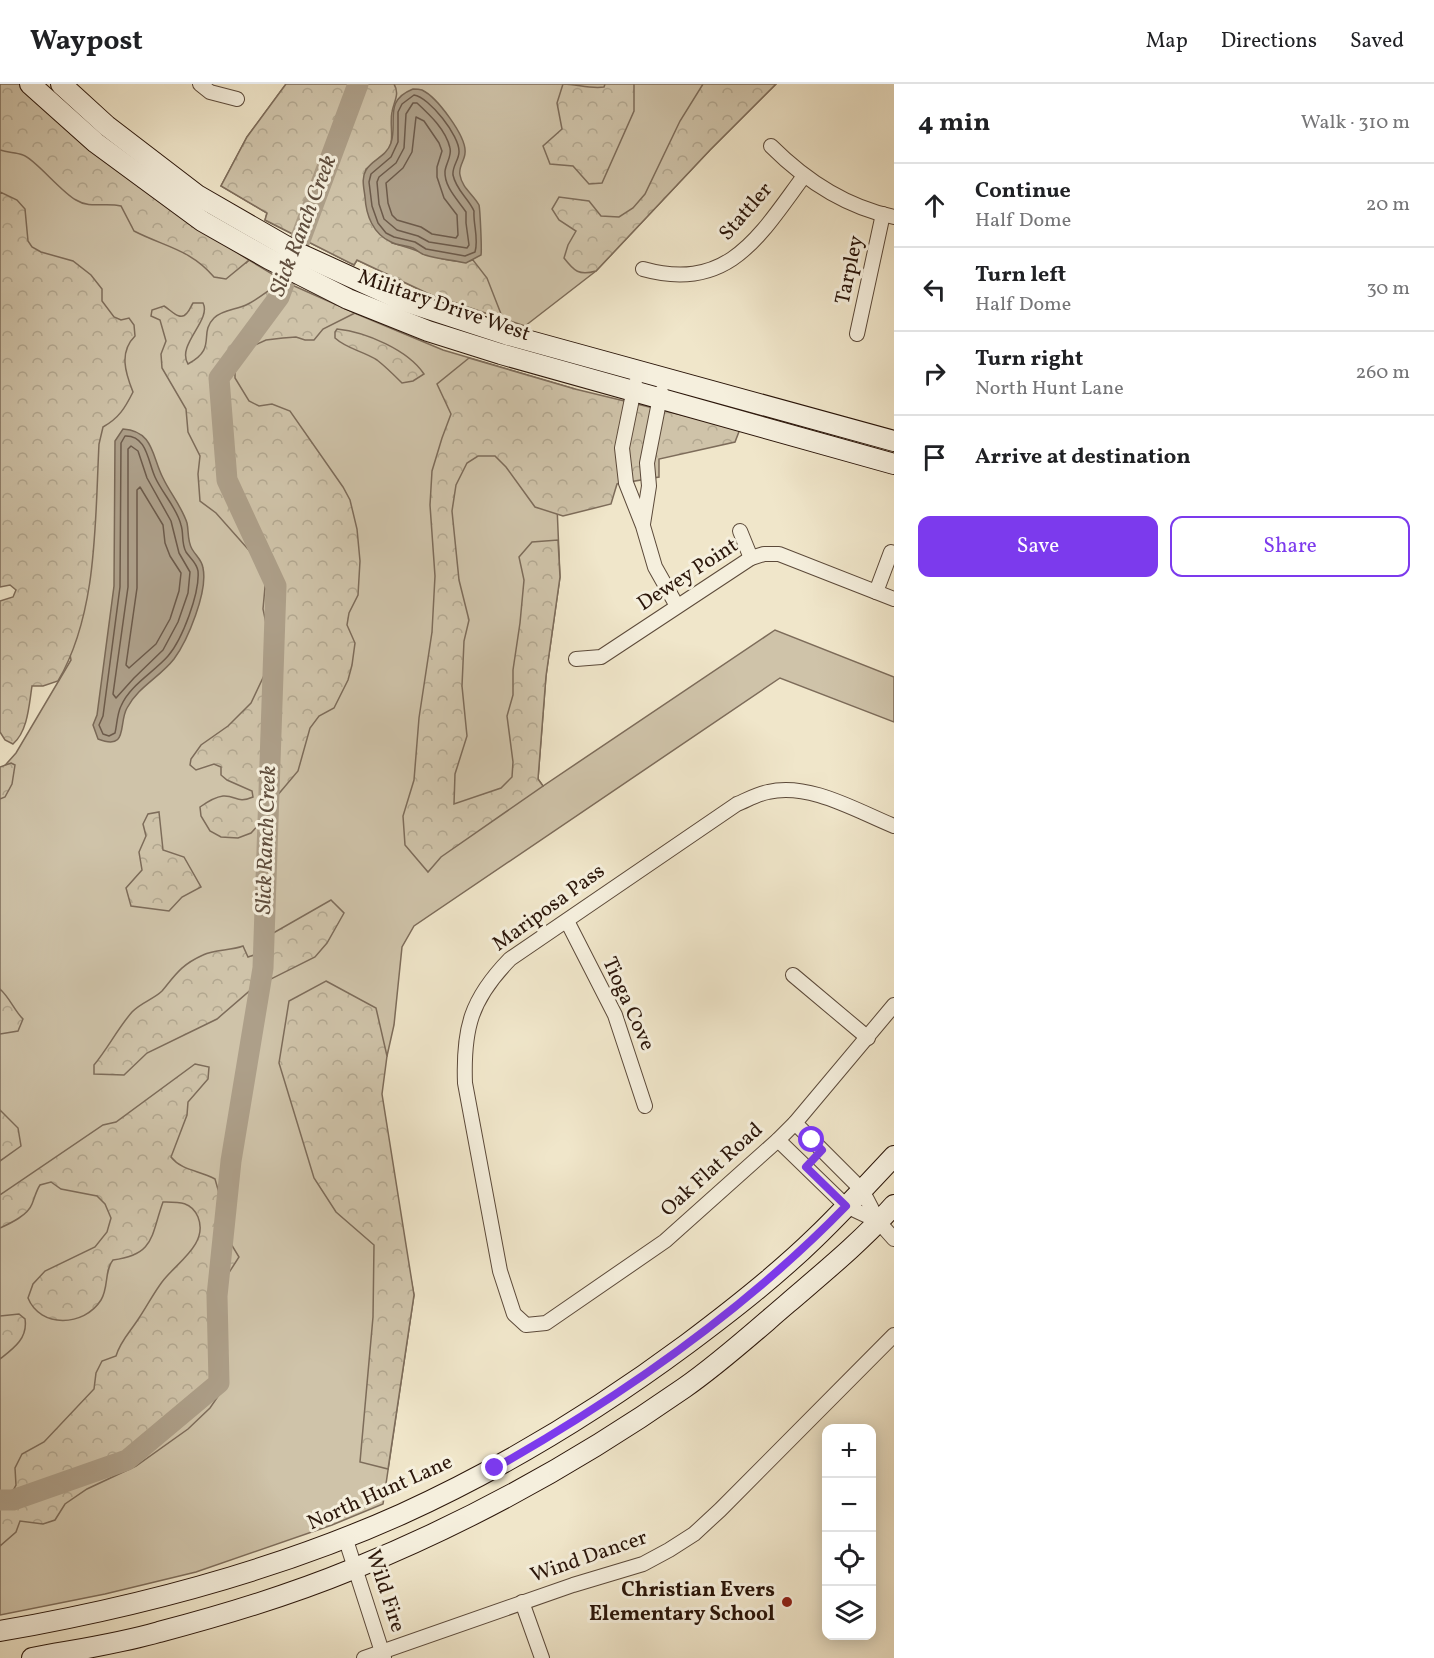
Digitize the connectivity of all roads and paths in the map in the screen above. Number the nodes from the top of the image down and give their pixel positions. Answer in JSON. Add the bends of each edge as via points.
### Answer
{"nodes":[{"id":1,"x":30,"y":84,"type":"edge"},
{"id":2,"x":62,"y":84,"type":"edge"},
{"id":3,"x":200,"y":84,"type":"edge"},
{"id":4,"x":237,"y":99,"type":"dead end"},
{"id":5,"x":771,"y":146,"type":"dead end"},
{"id":6,"x":804,"y":176,"type":"junction"},
{"id":7,"x":888,"y":215,"type":"edge"},
{"id":8,"x":644,"y":269,"type":"dead end"},
{"id":9,"x":857,"y":334,"type":"dead end"},
{"id":10,"x":638,"y":371,"type":"junction"},
{"id":11,"x":664,"y":378,"type":"junction"},
{"id":12,"x":633,"y":391,"type":"junction"},
{"id":13,"x":660,"y":399,"type":"junction"},
{"id":14,"x":894,"y":441,"type":"edge"},
{"id":15,"x":623,"y":462,"type":"junction"},
{"id":16,"x":647,"y":463,"type":"junction"},
{"id":17,"x":894,"y":464,"type":"edge"},
{"id":18,"x":643,"y":526,"type":"junction"},
{"id":19,"x":740,"y":531,"type":"dead end"},
{"id":20,"x":891,"y":552,"type":"dead end"},
{"id":21,"x":751,"y":558,"type":"junction"},
{"id":22,"x":876,"y":592,"type":"junction"},
{"id":23,"x":894,"y":599,"type":"edge"},
{"id":24,"x":677,"y":606,"type":"junction"},
{"id":25,"x":576,"y":659,"type":"dead end"},
{"id":26,"x":894,"y":826,"type":"edge"},
{"id":27,"x":567,"y":921,"type":"junction"},
{"id":28,"x":793,"y":975,"type":"dead end"},
{"id":29,"x":894,"y":1005,"type":"edge"},
{"id":30,"x":868,"y":1038,"type":"junction"},
{"id":31,"x":645,"y":1106,"type":"dead end"},
{"id":32,"x":795,"y":1123,"type":"junction"},
{"id":33,"x":778,"y":1140,"type":"junction"},
{"id":34,"x":822,"y":1150,"type":"junction"},
{"id":35,"x":894,"y":1156,"type":"edge"},
{"id":36,"x":806,"y":1167,"type":"junction"},
{"id":37,"x":862,"y":1190,"type":"junction"},
{"id":38,"x":894,"y":1205,"type":"edge"},
{"id":39,"x":846,"y":1206,"type":"junction"},
{"id":40,"x":878,"y":1221,"type":"junction"},
{"id":41,"x":894,"y":1239,"type":"edge"},
{"id":42,"x":526,"y":1325,"type":"joint"},
{"id":43,"x":894,"y":1335,"type":"edge"},
{"id":44,"x":345,"y":1537,"type":"junction"},
{"id":45,"x":356,"y":1568,"type":"junction"},
{"id":46,"x":522,"y":1602,"type":"junction"},
{"id":47,"x":34,"y":1625,"type":"junction"},
{"id":48,"x":0,"y":1631,"type":"edge"},
{"id":49,"x":383,"y":1655,"type":"edge"},
{"id":50,"x":36,"y":1657,"type":"edge"},
{"id":51,"x":364,"y":1658,"type":"edge"},
{"id":52,"x":542,"y":1658,"type":"edge"}],
"edges":[{"from":1,"to":12,"type":"main road","name":"Military Drive West","via":[[131,171],[202,221],[348,299],[471,345]]},
{"from":2,"to":10,"type":"main road","name":"Military Drive West","via":[[106,126],[197,195],[296,252],[401,300],[454,319]]},
{"from":3,"to":4,"type":"street","via":[[210,92]]},
{"from":5,"to":6,"type":"street"},
{"from":6,"to":7,"type":"street","via":[[846,201]]},
{"from":6,"to":8,"type":"street","name":"Stattler","via":[[762,233],[729,262],[687,275]]},
{"from":7,"to":9,"type":"street","name":"Tarpley"},
{"from":10,"to":11,"type":"main road","name":"Military Drive West"},
{"from":10,"to":12,"type":"street"},
{"from":11,"to":13,"type":"street"},
{"from":11,"to":14,"type":"main road","name":"Military Drive West"},
{"from":12,"to":13,"type":"main road","name":"Military Drive West"},
{"from":12,"to":15,"type":"street"},
{"from":13,"to":16,"type":"street"},
{"from":13,"to":17,"type":"main road","name":"Military Drive West"},
{"from":15,"to":16,"type":"street"},
{"from":15,"to":18,"type":"street","via":[[626,483]]},
{"from":16,"to":18,"type":"street","via":[[649,486]]},
{"from":18,"to":24,"type":"street","via":[[655,567]]},
{"from":19,"to":21,"type":"street"},
{"from":20,"to":22,"type":"street"},
{"from":21,"to":22,"type":"street","name":"Dewey Point","via":[[779,554]]},
{"from":21,"to":24,"type":"street","name":"Dewey Point"},
{"from":22,"to":23,"type":"street","name":"Dewey Point"},
{"from":24,"to":25,"type":"street","name":"Dewey Point","via":[[601,657]]},
{"from":26,"to":27,"type":"street","name":"Mariposa Pass","via":[[813,793],[770,791],[737,804]]},
{"from":27,"to":31,"type":"street","name":"Tioga Cove","via":[[615,1015]]},
{"from":27,"to":42,"type":"street","name":"Mariposa Pass","via":[[510,959],[492,978],[477,999],[464,1054],[465,1083],[500,1271],[514,1314]]},
{"from":28,"to":30,"type":"street"},
{"from":29,"to":30,"type":"street","name":"Oak Flat Road"},
{"from":30,"to":32,"type":"street","name":"Oak Flat Road"},
{"from":32,"to":33,"type":"street","name":"Oak Flat Road"},
{"from":32,"to":34,"type":"street"},
{"from":33,"to":36,"type":"street"},
{"from":33,"to":42,"type":"street","name":"Oak Flat Road","via":[[664,1241],[546,1323]]},
{"from":34,"to":36,"type":"street"},
{"from":34,"to":37,"type":"street"},
{"from":35,"to":37,"type":"main road","name":"North Hunt Lane"},
{"from":36,"to":39,"type":"street"},
{"from":37,"to":39,"type":"main road","name":"North Hunt Lane"},
{"from":37,"to":40,"type":"street"},
{"from":38,"to":40,"type":"main road"},
{"from":39,"to":40,"type":"street"},
{"from":39,"to":44,"type":"main road","name":"North Hunt Lane","via":[[735,1308],[571,1424],[474,1479]]},
{"from":40,"to":41,"type":"street"},
{"from":40,"to":45,"type":"main road","via":[[759,1328],[685,1387],[504,1498]]},
{"from":43,"to":46,"type":"street","name":"Wind Dancer","via":[[694,1534],[643,1564]]},
{"from":44,"to":45,"type":"street","name":"Wild Fire"},
{"from":44,"to":47,"type":"main road","name":"North Hunt Lane","via":[[278,1563],[173,1594]]},
{"from":45,"to":49,"type":"street","name":"Wild Fire"},
{"from":45,"to":50,"type":"main road","via":[[252,1605],[156,1633]]},
{"from":46,"to":49,"type":"street","name":"Wind Dancer"},
{"from":46,"to":52,"type":"street"},
{"from":47,"to":48,"type":"main road","name":"North Hunt Lane"},
{"from":47,"to":50,"type":"main road"},
{"from":49,"to":51,"type":"street","name":"Wind Dancer"}]}
